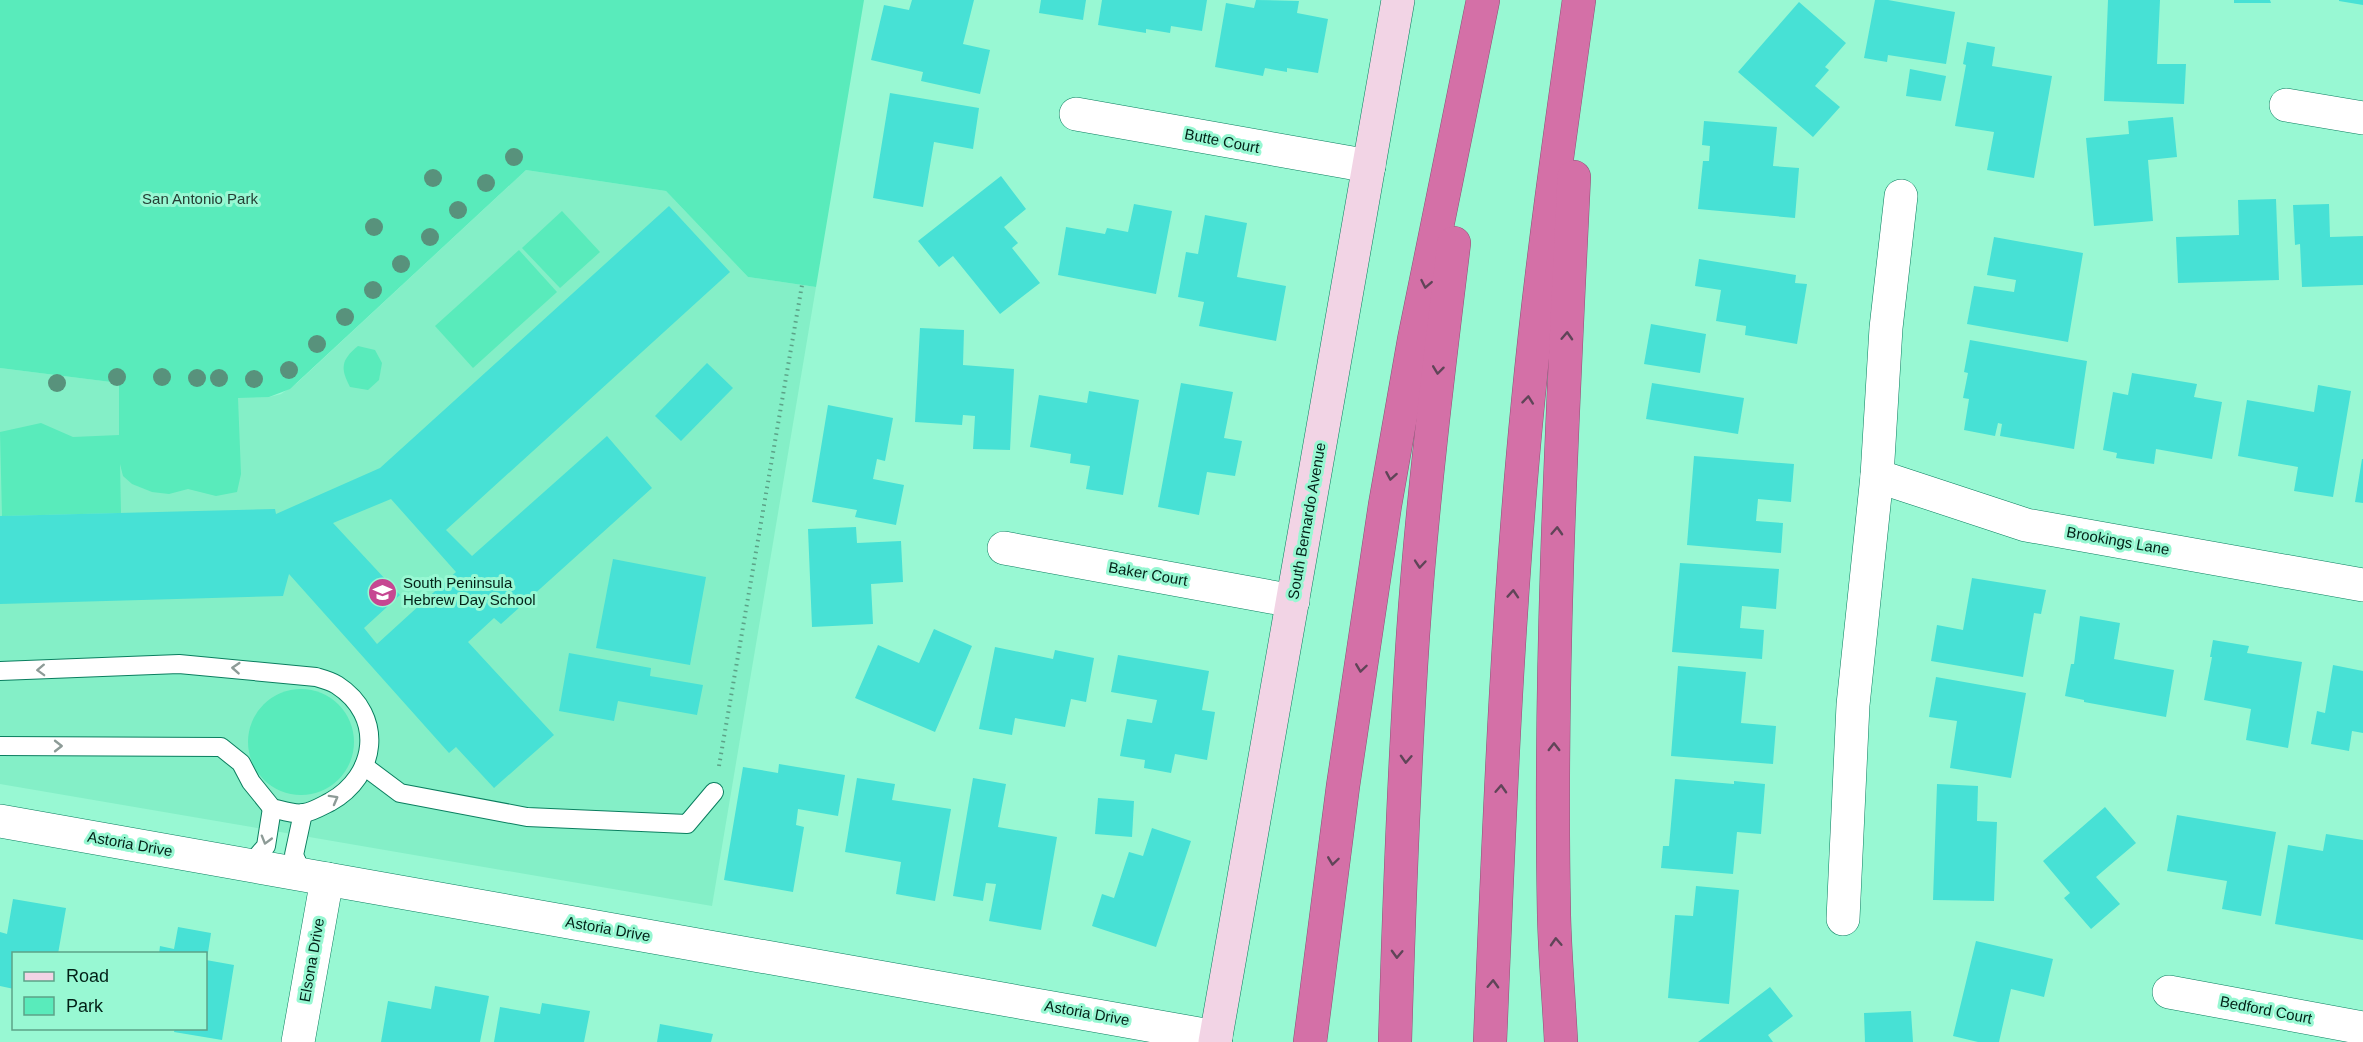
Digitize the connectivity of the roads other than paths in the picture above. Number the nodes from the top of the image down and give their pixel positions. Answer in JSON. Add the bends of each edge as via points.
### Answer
{"nodes":[{"id":1,"x":1398,"y":0,"type":"edge"},
{"id":2,"x":1485,"y":0,"type":"edge"},
{"id":3,"x":1581,"y":0,"type":"edge"},
{"id":4,"x":2286,"y":105,"type":"dead end"},
{"id":5,"x":1076,"y":114,"type":"dead end"},
{"id":6,"x":2363,"y":118,"type":"edge"},
{"id":7,"x":1369,"y":166,"type":"junction"},
{"id":8,"x":1901,"y":196,"type":"dead end"},
{"id":9,"x":1877,"y":476,"type":"junction"},
{"id":10,"x":1004,"y":549,"type":"dead end"},
{"id":11,"x":2363,"y":585,"type":"edge"},
{"id":12,"x":1293,"y":601,"type":"junction"},
{"id":13,"x":0,"y":671,"type":"edge"},
{"id":14,"x":0,"y":746,"type":"edge"},
{"id":15,"x":364,"y":766,"type":"junction"},
{"id":16,"x":714,"y":792,"type":"road end"},
{"id":17,"x":272,"y":808,"type":"junction"},
{"id":18,"x":303,"y":813,"type":"junction"},
{"id":19,"x":0,"y":821,"type":"edge"},
{"id":20,"x":249,"y":866,"type":"junction"},
{"id":21,"x":315,"y":877,"type":"junction"},
{"id":22,"x":1843,"y":919,"type":"dead end"},
{"id":23,"x":2169,"y":992,"type":"dead end"},
{"id":24,"x":2363,"y":1028,"type":"edge"},
{"id":25,"x":1216,"y":1039,"type":"edge"},
{"id":26,"x":298,"y":1042,"type":"edge"},
{"id":27,"x":1310,"y":1042,"type":"edge"},
{"id":28,"x":1395,"y":1042,"type":"edge"},
{"id":29,"x":1490,"y":1042,"type":"edge"},
{"id":30,"x":1561,"y":1042,"type":"edge"}],
"edges":[{"from":1,"to":7,"type":"street","name":"South Bernardo Avenue"},
{"from":2,"to":27,"type":"highway","one_way":true,"via":[[1385,505]]},
{"from":2,"to":28,"type":"highway","one_way":true,"via":[[1435,393],[1413,634]]},
{"from":29,"to":3,"type":"highway","one_way":true,"via":[[1510,632],[1528,402],[1552,191]]},
{"from":30,"to":3,"type":"highway","one_way":true,"via":[[1554,916],[1557,540]]},
{"from":4,"to":6,"type":"street"},
{"from":5,"to":7,"type":"street","name":"Butte Court"},
{"from":7,"to":12,"type":"street","name":"South Bernardo Avenue"},
{"from":8,"to":9,"type":"street","via":[[1886,328]]},
{"from":9,"to":11,"type":"street","name":"Brookings Lane","via":[[2026,525]]},
{"from":9,"to":22,"type":"street","via":[[1853,705]]},
{"from":10,"to":12,"type":"street","name":"Baker Court"},
{"from":12,"to":25,"type":"street","name":"South Bernardo Avenue"},
{"from":15,"to":13,"type":"lane","one_way":true,"via":[[370,736],[364,715],[353,698],[336,684],[316,677],[179,664]]},
{"from":14,"to":17,"type":"lane","one_way":true,"via":[[221,747],[241,763]]},
{"from":15,"to":16,"type":"lane","via":[[400,793],[527,817],[687,824]]},
{"from":18,"to":15,"type":"lane","one_way":true,"via":[[345,793],[360,777]]},
{"from":17,"to":18,"type":"lane"},
{"from":17,"to":20,"type":"lane","one_way":true,"via":[[266,846]]},
{"from":18,"to":21,"type":"lane","via":[[294,855]]},
{"from":19,"to":20,"type":"street","name":"Astoria Drive"},
{"from":20,"to":21,"type":"street","name":"Astoria Drive"},
{"from":21,"to":25,"type":"street","name":"Astoria Drive"},
{"from":21,"to":26,"type":"street","name":"Elsona Drive"},
{"from":23,"to":24,"type":"street","name":"Bedford Court"}]}
